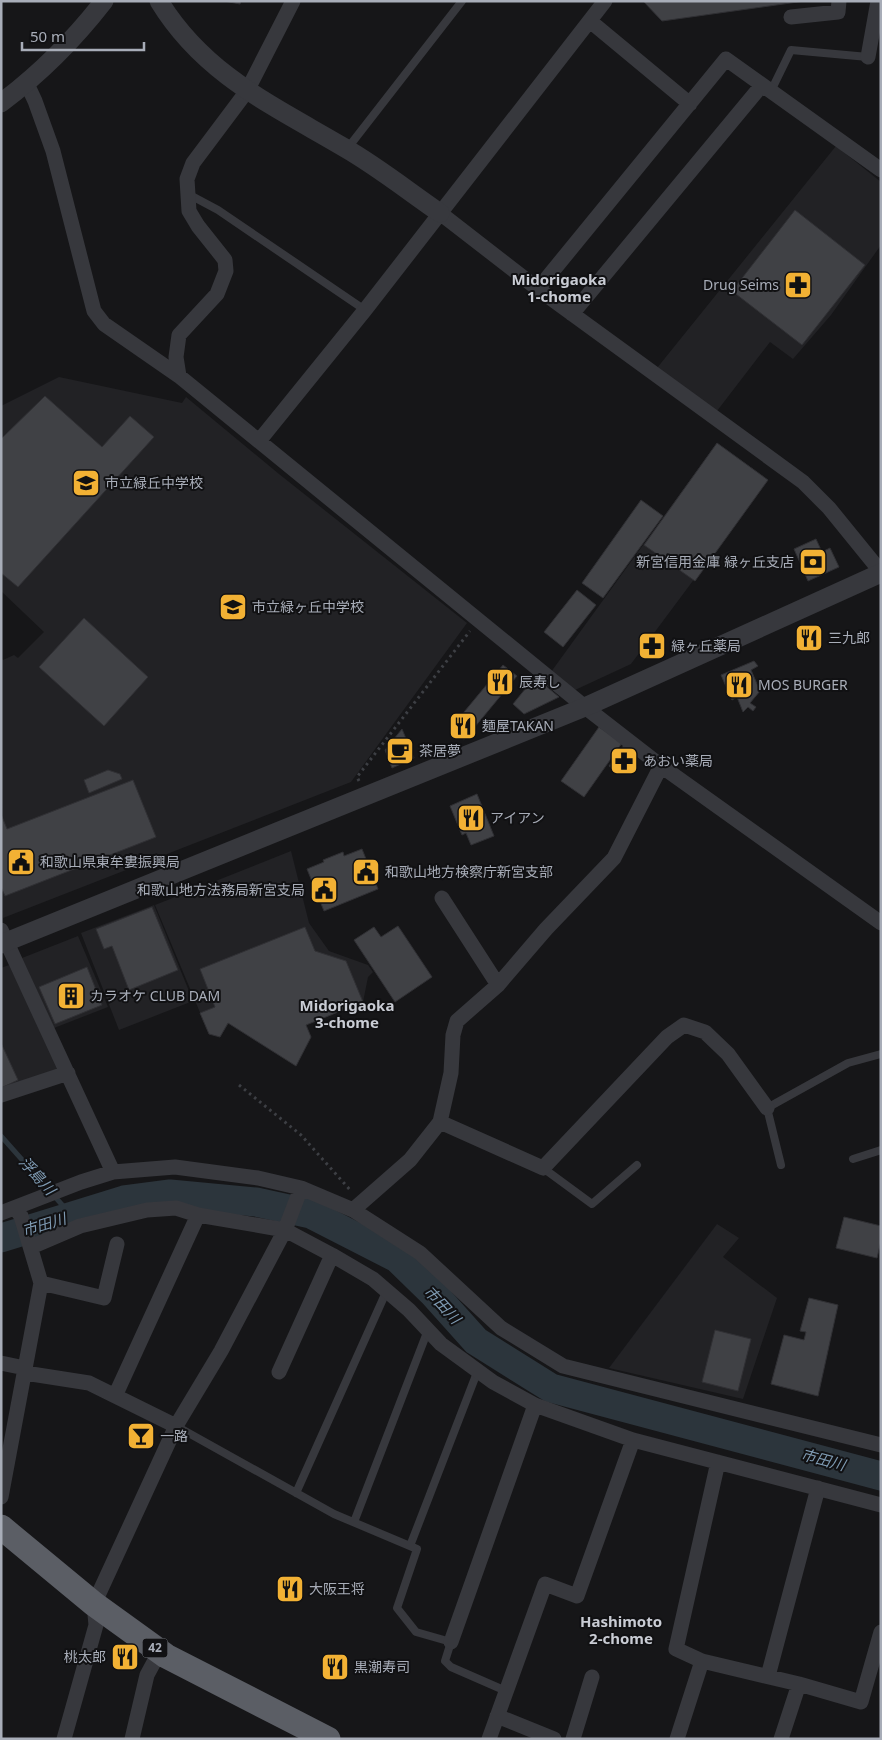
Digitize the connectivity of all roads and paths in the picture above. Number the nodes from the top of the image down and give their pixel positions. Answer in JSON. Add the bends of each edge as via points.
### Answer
{"nodes":[{"id":1,"x":104,"y":1,"type":"edge"},
{"id":2,"x":159,"y":1,"type":"edge"},
{"id":3,"x":293,"y":1,"type":"edge"},
{"id":4,"x":462,"y":1,"type":"edge"},
{"id":5,"x":605,"y":1,"type":"edge"},
{"id":6,"x":839,"y":1,"type":"edge"},
{"id":7,"x":878,"y":1,"type":"edge"},
{"id":8,"x":791,"y":17,"type":"dead end"},
{"id":9,"x":590,"y":21,"type":"junction"},
{"id":10,"x":868,"y":57,"type":"joint"},
{"id":11,"x":27,"y":84,"type":"junction"},
{"id":12,"x":767,"y":88,"type":"junction"},
{"id":13,"x":247,"y":91,"type":"junction"},
{"id":14,"x":1,"y":103,"type":"edge"},
{"id":15,"x":690,"y":104,"type":"junction"},
{"id":16,"x":346,"y":149,"type":"junction"},
{"id":17,"x":881,"y":170,"type":"edge"},
{"id":18,"x":186,"y":193,"type":"junction"},
{"id":19,"x":440,"y":213,"type":"junction"},
{"id":20,"x":538,"y":289,"type":"junction"},
{"id":21,"x":365,"y":310,"type":"junction"},
{"id":22,"x":572,"y":314,"type":"junction"},
{"id":23,"x":179,"y":376,"type":"junction"},
{"id":24,"x":259,"y":442,"type":"junction"},
{"id":25,"x":881,"y":573,"type":"edge"},
{"id":26,"x":478,"y":621,"type":"junction"},
{"id":27,"x":585,"y":707,"type":"junction"},
{"id":28,"x":662,"y":766,"type":"junction"},
{"id":29,"x":366,"y":797,"type":"junction"},
{"id":30,"x":442,"y":898,"type":"dead end"},
{"id":31,"x":881,"y":923,"type":"edge"},
{"id":32,"x":3,"y":938,"type":"edge"},
{"id":33,"x":498,"y":985,"type":"junction"},
{"id":34,"x":881,"y":1054,"type":"edge"},
{"id":35,"x":68,"y":1073,"type":"junction"},
{"id":36,"x":239,"y":1085,"type":"dead end"},
{"id":37,"x":1,"y":1095,"type":"edge"},
{"id":38,"x":767,"y":1108,"type":"junction"},
{"id":39,"x":440,"y":1122,"type":"junction"},
{"id":40,"x":881,"y":1150,"type":"edge"},
{"id":41,"x":853,"y":1159,"type":"dead end"},
{"id":42,"x":637,"y":1165,"type":"dead end"},
{"id":43,"x":781,"y":1165,"type":"dead end"},
{"id":44,"x":543,"y":1168,"type":"junction"},
{"id":45,"x":113,"y":1172,"type":"junction"},
{"id":46,"x":301,"y":1188,"type":"junction"},
{"id":47,"x":357,"y":1206,"type":"junction"},
{"id":48,"x":13,"y":1212,"type":"edge"},
{"id":49,"x":198,"y":1216,"type":"junction"},
{"id":50,"x":285,"y":1230,"type":"junction"},
{"id":51,"x":117,"y":1244,"type":"dead end"},
{"id":52,"x":31,"y":1247,"type":"junction"},
{"id":53,"x":332,"y":1255,"type":"junction"},
{"id":54,"x":41,"y":1283,"type":"junction"},
{"id":55,"x":387,"y":1290,"type":"junction"},
{"id":56,"x":428,"y":1330,"type":"junction"},
{"id":57,"x":1,"y":1363,"type":"edge"},
{"id":58,"x":478,"y":1370,"type":"junction"},
{"id":59,"x":279,"y":1372,"type":"dead end"},
{"id":60,"x":25,"y":1373,"type":"junction"},
{"id":61,"x":115,"y":1396,"type":"junction"},
{"id":62,"x":535,"y":1404,"type":"junction"},
{"id":63,"x":176,"y":1426,"type":"junction"},
{"id":64,"x":633,"y":1440,"type":"junction"},
{"id":65,"x":881,"y":1445,"type":"edge"},
{"id":66,"x":718,"y":1462,"type":"junction"},
{"id":67,"x":818,"y":1488,"type":"junction"},
{"id":68,"x":296,"y":1493,"type":"junction"},
{"id":69,"x":1,"y":1497,"type":"edge"},
{"id":70,"x":881,"y":1505,"type":"edge"},
{"id":71,"x":354,"y":1522,"type":"junction"},
{"id":72,"x":5,"y":1536,"type":"edge"},
{"id":73,"x":410,"y":1546,"type":"junction"},
{"id":74,"x":94,"y":1604,"type":"junction"},
{"id":75,"x":881,"y":1632,"type":"edge"},
{"id":76,"x":451,"y":1642,"type":"junction"},
{"id":77,"x":160,"y":1651,"type":"junction"},
{"id":78,"x":702,"y":1660,"type":"junction"},
{"id":79,"x":768,"y":1676,"type":"junction"},
{"id":80,"x":592,"y":1677,"type":"dead end"},
{"id":81,"x":799,"y":1684,"type":"junction"},
{"id":82,"x":506,"y":1691,"type":"junction"},
{"id":83,"x":497,"y":1716,"type":"junction"},
{"id":84,"x":64,"y":1739,"type":"edge"},
{"id":85,"x":132,"y":1739,"type":"edge"},
{"id":86,"x":328,"y":1739,"type":"edge"},
{"id":87,"x":489,"y":1739,"type":"edge"},
{"id":88,"x":554,"y":1739,"type":"edge"},
{"id":89,"x":573,"y":1739,"type":"edge"},
{"id":90,"x":677,"y":1739,"type":"edge"},
{"id":91,"x":781,"y":1739,"type":"edge"}],
"edges":[{"from":1,"to":11,"type":"street","via":[[71,44]]},
{"from":2,"to":13,"type":"street","via":[[203,56]]},
{"from":3,"to":13,"type":"street"},
{"from":4,"to":16,"type":"lane"},
{"from":5,"to":9,"type":"street"},
{"from":6,"to":8,"type":"street","via":[[838,12]]},
{"from":7,"to":10,"type":"street"},
{"from":9,"to":15,"type":"street"},
{"from":9,"to":19,"type":"street"},
{"from":10,"to":12,"type":"lane","via":[[791,50]]},
{"from":11,"to":14,"type":"street"},
{"from":11,"to":23,"type":"street","via":[[52,151],[94,311],[104,324]]},
{"from":12,"to":15,"type":"street","via":[[726,59]]},
{"from":12,"to":17,"type":"street"},
{"from":12,"to":22,"type":"street"},
{"from":13,"to":16,"type":"street"},
{"from":13,"to":18,"type":"street","via":[[193,163],[186,178]]},
{"from":15,"to":20,"type":"street"},
{"from":16,"to":19,"type":"street"},
{"from":18,"to":21,"type":"lane","via":[[218,210]]},
{"from":18,"to":23,"type":"street","via":[[190,211],[225,260],[226,271],[218,294],[179,335],[176,357]]},
{"from":19,"to":20,"type":"street"},
{"from":19,"to":21,"type":"street"},
{"from":20,"to":22,"type":"street"},
{"from":21,"to":24,"type":"street"},
{"from":22,"to":25,"type":"street","via":[[803,482],[829,508]]},
{"from":23,"to":24,"type":"street"},
{"from":24,"to":26,"type":"street"},
{"from":25,"to":27,"type":"street"},
{"from":26,"to":27,"type":"street"},
{"from":26,"to":29,"type":"path","via":[[357,777]]},
{"from":27,"to":28,"type":"street"},
{"from":27,"to":29,"type":"street"},
{"from":28,"to":31,"type":"street"},
{"from":28,"to":33,"type":"street","via":[[614,858]]},
{"from":29,"to":32,"type":"street"},
{"from":30,"to":33,"type":"street"},
{"from":32,"to":35,"type":"street"},
{"from":33,"to":39,"type":"street","via":[[457,1021],[451,1073]]},
{"from":34,"to":38,"type":"lane","via":[[848,1063]]},
{"from":35,"to":37,"type":"street"},
{"from":35,"to":45,"type":"street"},
{"from":36,"to":47,"type":"path","via":[[301,1135]]},
{"from":38,"to":43,"type":"lane"},
{"from":38,"to":44,"type":"street","via":[[728,1054],[705,1032],[684,1025],[667,1037]]},
{"from":39,"to":44,"type":"street"},
{"from":39,"to":47,"type":"street","via":[[410,1160]]},
{"from":40,"to":41,"type":"lane"},
{"from":42,"to":44,"type":"lane","via":[[592,1204]]},
{"from":45,"to":46,"type":"street","via":[[175,1167],[258,1178]]},
{"from":45,"to":48,"type":"street","via":[[80,1182]]},
{"from":46,"to":47,"type":"street"},
{"from":46,"to":50,"type":"street"},
{"from":47,"to":65,"type":"street","via":[[420,1253],[501,1328],[563,1366]]},
{"from":48,"to":52,"type":"street"},
{"from":49,"to":50,"type":"street"},
{"from":49,"to":52,"type":"street","via":[[176,1208],[147,1210],[80,1226]]},
{"from":49,"to":61,"type":"street"},
{"from":50,"to":53,"type":"street"},
{"from":50,"to":63,"type":"street","via":[[221,1351]]},
{"from":51,"to":54,"type":"street","via":[[104,1298]]},
{"from":52,"to":54,"type":"street"},
{"from":53,"to":55,"type":"street"},
{"from":53,"to":59,"type":"street"},
{"from":54,"to":60,"type":"street"},
{"from":55,"to":56,"type":"street"},
{"from":55,"to":68,"type":"lane"},
{"from":56,"to":58,"type":"street","via":[[441,1344]]},
{"from":56,"to":71,"type":"lane"},
{"from":57,"to":60,"type":"street","via":[[20,1367]]},
{"from":58,"to":62,"type":"street","via":[[493,1382]]},
{"from":58,"to":73,"type":"lane"},
{"from":60,"to":61,"type":"street","via":[[89,1383]]},
{"from":60,"to":69,"type":"street"},
{"from":61,"to":63,"type":"street"},
{"from":62,"to":64,"type":"street"},
{"from":62,"to":76,"type":"street"},
{"from":63,"to":68,"type":"lane"},
{"from":63,"to":74,"type":"street"},
{"from":64,"to":66,"type":"street"},
{"from":64,"to":82,"type":"street","via":[[577,1596],[545,1584]]},
{"from":66,"to":67,"type":"street"},
{"from":66,"to":78,"type":"street","via":[[676,1649]]},
{"from":67,"to":70,"type":"street"},
{"from":67,"to":79,"type":"street"},
{"from":68,"to":71,"type":"lane"},
{"from":71,"to":73,"type":"lane"},
{"from":72,"to":74,"type":"highway","number":"42"},
{"from":73,"to":76,"type":"lane","via":[[417,1549],[397,1608],[416,1632]]},
{"from":74,"to":77,"type":"highway","number":"42"},
{"from":74,"to":84,"type":"street","via":[[96,1625]]},
{"from":75,"to":81,"type":"street","via":[[861,1702]]},
{"from":76,"to":82,"type":"lane","via":[[445,1661],[450,1667]]},
{"from":77,"to":85,"type":"street","via":[[147,1675]]},
{"from":77,"to":86,"type":"highway","number":"42"},
{"from":78,"to":79,"type":"street"},
{"from":78,"to":90,"type":"street"},
{"from":79,"to":81,"type":"street"},
{"from":80,"to":89,"type":"street"},
{"from":81,"to":91,"type":"street"},
{"from":82,"to":83,"type":"street"},
{"from":83,"to":87,"type":"street"},
{"from":83,"to":88,"type":"street"}]}
